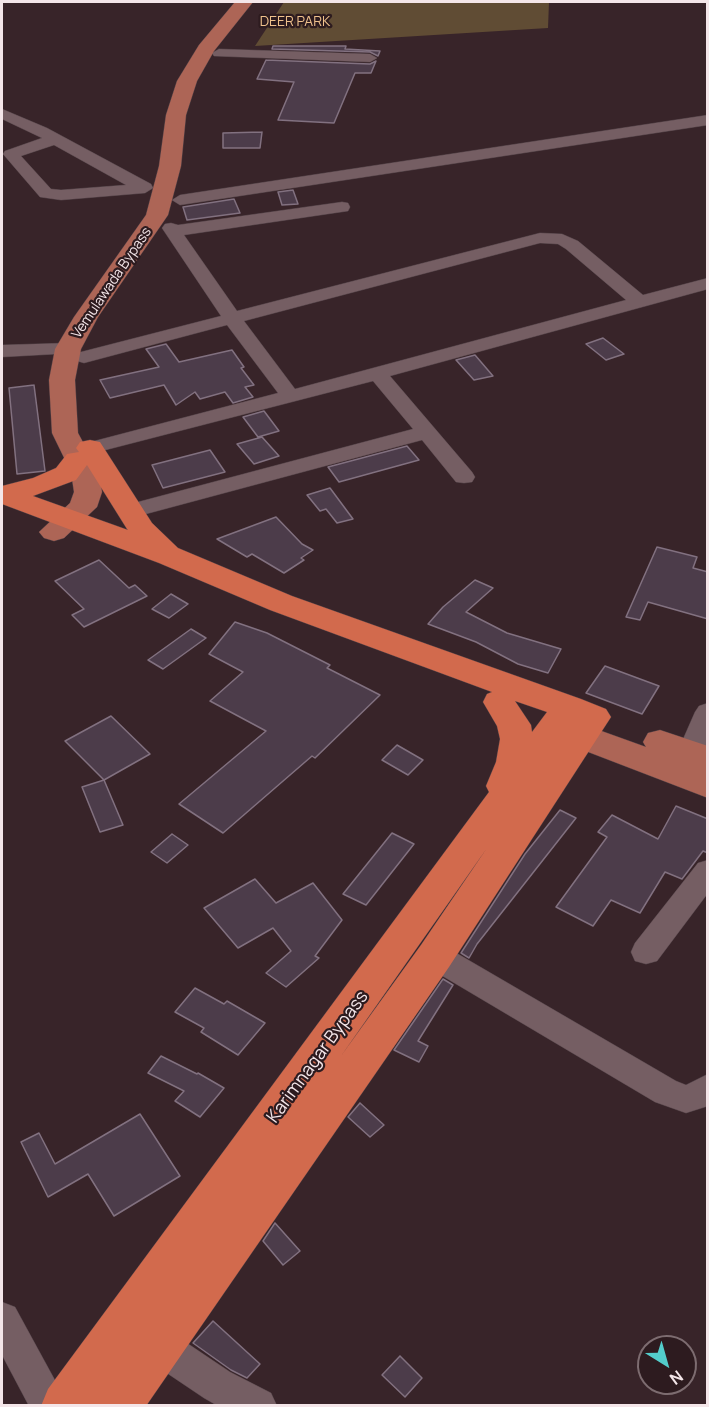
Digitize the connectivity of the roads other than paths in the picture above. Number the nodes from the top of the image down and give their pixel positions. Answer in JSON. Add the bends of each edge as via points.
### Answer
{"nodes":[{"id":1,"x":244,"y":2,"type":"edge"},
{"id":2,"x":258,"y":2,"type":"edge"},
{"id":3,"x":219,"y":53,"type":"junction"},
{"id":4,"x":370,"y":58,"type":"dead end"},
{"id":5,"x":2,"y":114,"type":"edge"},
{"id":6,"x":708,"y":120,"type":"edge"},
{"id":7,"x":55,"y":139,"type":"junction"},
{"id":8,"x":163,"y":192,"type":"junction"},
{"id":9,"x":342,"y":207,"type":"dead end"},
{"id":10,"x":172,"y":230,"type":"junction"},
{"id":11,"x":699,"y":286,"type":"edge"},
{"id":12,"x":708,"y":300,"type":"edge"},
{"id":13,"x":640,"y":302,"type":"junction"},
{"id":14,"x":233,"y":320,"type":"junction"},
{"id":15,"x":2,"y":351,"type":"edge"},
{"id":16,"x":76,"y":353,"type":"junction"},
{"id":17,"x":377,"y":374,"type":"junction"},
{"id":18,"x":290,"y":396,"type":"junction"},
{"id":19,"x":427,"y":432,"type":"junction"},
{"id":20,"x":84,"y":454,"type":"junction"},
{"id":21,"x":464,"y":477,"type":"dead end"},
{"id":22,"x":3,"y":500,"type":"edge"},
{"id":23,"x":131,"y":511,"type":"junction"},
{"id":24,"x":70,"y":529,"type":"junction"},
{"id":25,"x":170,"y":556,"type":"junction"},
{"id":26,"x":499,"y":702,"type":"junction"},
{"id":27,"x":708,"y":712,"type":"edge"},
{"id":28,"x":576,"y":721,"type":"junction"},
{"id":29,"x":699,"y":757,"type":"edge"},
{"id":30,"x":708,"y":785,"type":"edge"},
{"id":31,"x":490,"y":819,"type":"junction"},
{"id":32,"x":708,"y":871,"type":"edge"},
{"id":33,"x":646,"y":952,"type":"dead end"},
{"id":34,"x":435,"y":956,"type":"junction"},
{"id":35,"x":708,"y":1088,"type":"edge"},
{"id":36,"x":2,"y":1320,"type":"edge"},
{"id":37,"x":159,"y":1346,"type":"junction"},
{"id":38,"x":50,"y":1406,"type":"edge"},
{"id":39,"x":65,"y":1406,"type":"edge"},
{"id":40,"x":117,"y":1406,"type":"edge"},
{"id":41,"x":258,"y":1406,"type":"edge"}],
"edges":[{"from":1,"to":8,"type":"main road","name":"Vemulawada Bypass","via":[[206,49],[187,81],[176,115]]},
{"from":2,"to":3,"type":"main road","name":"Vemulawada Bypass"},
{"from":3,"to":4,"type":"street"},
{"from":3,"to":8,"type":"main road","name":"Vemulawada Bypass","via":[[202,81],[192,115],[187,165]]},
{"from":5,"to":7,"type":"street"},
{"from":6,"to":8,"type":"street"},
{"from":7,"to":8,"type":"street"},
{"from":7,"to":8,"type":"street","via":[[11,154],[46,193]]},
{"from":8,"to":10,"type":"main road","name":"Vemulawada Bypass"},
{"from":8,"to":16,"type":"main road","name":"Vemulawada Bypass","via":[[157,215],[146,234],[86,317]]},
{"from":9,"to":10,"type":"street"},
{"from":10,"to":14,"type":"street"},
{"from":10,"to":16,"type":"main road","name":"Vemulawada Bypass"},
{"from":11,"to":12,"type":"street"},
{"from":11,"to":13,"type":"street"},
{"from":13,"to":14,"type":"street","via":[[572,245],[553,237]]},
{"from":13,"to":17,"type":"street"},
{"from":14,"to":16,"type":"street"},
{"from":14,"to":18,"type":"street"},
{"from":15,"to":16,"type":"street"},
{"from":16,"to":20,"type":"main road","name":"Vemulawada Bypass","via":[[62,380],[65,433]]},
{"from":17,"to":18,"type":"street"},
{"from":17,"to":19,"type":"street"},
{"from":18,"to":20,"type":"street"},
{"from":19,"to":21,"type":"street"},
{"from":19,"to":23,"type":"street"},
{"from":20,"to":22,"type":"highway","via":[[73,469],[56,479]]},
{"from":20,"to":23,"type":"highway"},
{"from":20,"to":24,"type":"main road","name":"Vemulawada Bypass","via":[[100,479],[100,493]]},
{"from":22,"to":24,"type":"highway"},
{"from":23,"to":25,"type":"highway","via":[[142,529]]},
{"from":24,"to":25,"type":"highway"},
{"from":24,"to":26,"type":"highway"},
{"from":25,"to":28,"type":"highway"},
{"from":26,"to":28,"type":"highway"},
{"from":26,"to":31,"type":"highway","via":[[514,725],[517,739],[513,762]]},
{"from":27,"to":29,"type":"street"},
{"from":28,"to":29,"type":"main road"},
{"from":28,"to":30,"type":"main road"},
{"from":28,"to":31,"type":"highway","name":"Karimnagar Bypass"},
{"from":28,"to":34,"type":"highway"},
{"from":31,"to":39,"type":"highway","name":"Karimnagar Bypass"},
{"from":32,"to":33,"type":"street"},
{"from":34,"to":35,"type":"street","via":[[666,1092],[686,1099]]},
{"from":34,"to":37,"type":"highway"},
{"from":36,"to":38,"type":"street"},
{"from":37,"to":40,"type":"highway"},
{"from":37,"to":41,"type":"street","via":[[217,1385]]}]}
